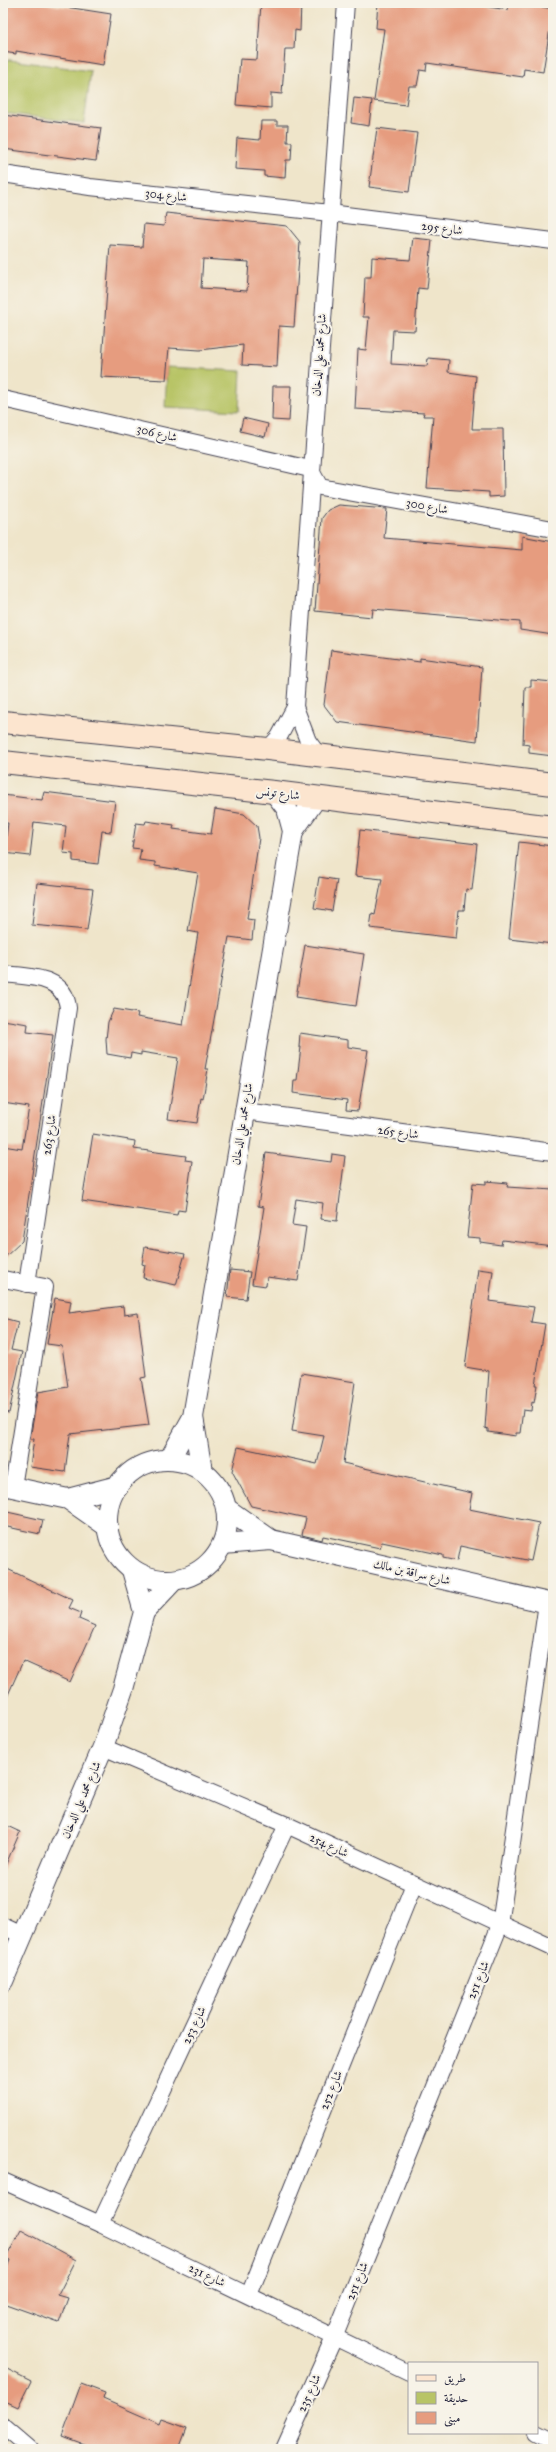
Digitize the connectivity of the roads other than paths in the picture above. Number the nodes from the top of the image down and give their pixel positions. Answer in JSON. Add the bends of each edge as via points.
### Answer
{"nodes":[{"id":1,"x":346,"y":3,"type":"edge"},
{"id":2,"x":3,"y":174,"type":"edge"},
{"id":3,"x":330,"y":213,"type":"junction"},
{"id":4,"x":553,"y":241,"type":"edge"},
{"id":5,"x":3,"y":399,"type":"edge"},
{"id":6,"x":310,"y":469,"type":"junction"},
{"id":7,"x":553,"y":529,"type":"edge"},
{"id":8,"x":295,"y":707,"type":"junction"},
{"id":9,"x":3,"y":722,"type":"edge"},
{"id":10,"x":268,"y":749,"type":"junction"},
{"id":11,"x":318,"y":756,"type":"junction"},
{"id":12,"x":3,"y":762,"type":"edge"},
{"id":13,"x":553,"y":784,"type":"edge"},
{"id":14,"x":274,"y":792,"type":"junction"},
{"id":15,"x":317,"y":797,"type":"junction"},
{"id":16,"x":553,"y":827,"type":"edge"},
{"id":17,"x":293,"y":831,"type":"junction"},
{"id":18,"x":3,"y":974,"type":"edge"},
{"id":19,"x":244,"y":1111,"type":"junction"},
{"id":20,"x":553,"y":1152,"type":"edge"},
{"id":21,"x":3,"y":1279,"type":"edge"},
{"id":22,"x":27,"y":1284,"type":"junction"},
{"id":23,"x":193,"y":1417,"type":"junction"},
{"id":24,"x":169,"y":1460,"type":"junction"},
{"id":25,"x":202,"y":1471,"type":"junction"},
{"id":26,"x":8,"y":1486,"type":"edge"},
{"id":27,"x":118,"y":1486,"type":"junction"},
{"id":28,"x":68,"y":1498,"type":"junction"},
{"id":29,"x":227,"y":1509,"type":"junction"},
{"id":30,"x":108,"y":1527,"type":"junction"},
{"id":31,"x":271,"y":1540,"type":"junction"},
{"id":32,"x":223,"y":1544,"type":"junction"},
{"id":33,"x":132,"y":1570,"type":"junction"},
{"id":34,"x":174,"y":1580,"type":"junction"},
{"id":35,"x":550,"y":1603,"type":"edge"},
{"id":36,"x":144,"y":1612,"type":"junction"},
{"id":37,"x":103,"y":1747,"type":"junction"},
{"id":38,"x":287,"y":1825,"type":"junction"},
{"id":39,"x":414,"y":1884,"type":"junction"},
{"id":40,"x":500,"y":1925,"type":"junction"},
{"id":41,"x":3,"y":1926,"type":"edge"},
{"id":42,"x":24,"y":1936,"type":"junction"},
{"id":43,"x":553,"y":1948,"type":"edge"},
{"id":44,"x":3,"y":1981,"type":"edge"},
{"id":45,"x":3,"y":2181,"type":"edge"},
{"id":46,"x":100,"y":2224,"type":"junction"},
{"id":47,"x":249,"y":2295,"type":"junction"},
{"id":48,"x":334,"y":2338,"type":"junction"},
{"id":49,"x":408,"y":2373,"type":"edge"},
{"id":50,"x":3,"y":2426,"type":"edge"},
{"id":51,"x":538,"y":2432,"type":"edge"},
{"id":52,"x":553,"y":2440,"type":"edge"},
{"id":53,"x":30,"y":2449,"type":"edge"},
{"id":54,"x":284,"y":2449,"type":"edge"}],
"edges":[{"from":1,"to":3,"type":"street","name":"شارع محمد علي الدخان"},
{"from":2,"to":3,"type":"street","name":"شارع 304","via":[[90,187]]},
{"from":3,"to":4,"type":"street","name":"شارع 295"},
{"from":3,"to":6,"type":"street","name":"شارع محمد علي الدخان"},
{"from":5,"to":6,"type":"street","name":"شارع 306"},
{"from":6,"to":7,"type":"street","name":"شارع 300","via":[[320,487]]},
{"from":6,"to":8,"type":"street","name":"شارع محمد علي الدخان"},
{"from":8,"to":10,"type":"street","name":"شارع محمد علي الدخان","via":[[282,732]]},
{"from":8,"to":11,"type":"street","name":"شارع محمد علي الدخان","via":[[308,741]]},
{"from":9,"to":10,"type":"main road"},
{"from":10,"to":11,"type":"main road"},
{"from":11,"to":13,"type":"main road"},
{"from":12,"to":14,"type":"main road","name":"شارع تونس"},
{"from":14,"to":15,"type":"main road","name":"شارع تونس"},
{"from":14,"to":17,"type":"street","name":"شارع محمد علي الدخان","via":[[287,809]]},
{"from":15,"to":16,"type":"main road","name":"شارع تونس"},
{"from":15,"to":17,"type":"street","name":"شارع محمد علي الدخان"},
{"from":17,"to":19,"type":"street","name":"شارع محمد علي الدخان"},
{"from":18,"to":22,"type":"street","name":"شارع 263","via":[[41,979],[59,988],[66,996],[68,1008]]},
{"from":19,"to":20,"type":"street","name":"شارع 265"},
{"from":19,"to":23,"type":"street","name":"شارع محمد علي الدخان"},
{"from":21,"to":22,"type":"street"},
{"from":22,"to":26,"type":"street","via":[[45,1287]]},
{"from":23,"to":24,"type":"street","name":"شارع محمد علي الدخان"},
{"from":23,"to":25,"type":"street","name":"شارع محمد علي الدخان"},
{"from":24,"to":25,"type":"street","via":[[192,1465]]},
{"from":24,"to":27,"type":"street","via":[[157,1461],[135,1469]]},
{"from":25,"to":29,"type":"street","via":[[218,1488]]},
{"from":26,"to":28,"type":"street"},
{"from":27,"to":28,"type":"street"},
{"from":27,"to":30,"type":"street","via":[[108,1508]]},
{"from":28,"to":30,"type":"street"},
{"from":29,"to":31,"type":"street","name":"شارع سراقة بن مالك"},
{"from":29,"to":32,"type":"street","via":[[228,1521]]},
{"from":30,"to":33,"type":"street","via":[[116,1553]]},
{"from":31,"to":32,"type":"street","name":"شارع سراقة بن مالك"},
{"from":31,"to":35,"type":"street","name":"شارع سراقة بن مالك"},
{"from":32,"to":34,"type":"street","via":[[209,1564],[200,1571]]},
{"from":33,"to":34,"type":"street","via":[[154,1579]]},
{"from":33,"to":36,"type":"street","name":"شارع محمد علي الدخان"},
{"from":34,"to":36,"type":"street","name":"شارع محمد علي الدخان"},
{"from":35,"to":40,"type":"street","name":"شارع 251"},
{"from":36,"to":37,"type":"street","name":"شارع محمد علي الدخان","via":[[134,1652]]},
{"from":37,"to":38,"type":"street","name":"شارع 254"},
{"from":37,"to":42,"type":"street","name":"شارع محمد علي الدخان"},
{"from":38,"to":39,"type":"street","name":"شارع 254"},
{"from":38,"to":46,"type":"street","name":"شارع 253"},
{"from":39,"to":40,"type":"street","name":"شارع 254"},
{"from":39,"to":47,"type":"street","name":"شارع 252"},
{"from":40,"to":43,"type":"street","name":"شارع 254"},
{"from":40,"to":48,"type":"street","name":"شارع 251"},
{"from":41,"to":42,"type":"street"},
{"from":42,"to":44,"type":"street","name":"شارع محمد علي الدخان"},
{"from":45,"to":46,"type":"street","name":"شارع 231"},
{"from":46,"to":47,"type":"street","name":"شارع 231"},
{"from":47,"to":48,"type":"street","name":"شارع 231"},
{"from":48,"to":49,"type":"street","name":"شارع 231"},
{"from":48,"to":54,"type":"street","name":"شارع 235"},
{"from":50,"to":53,"type":"street"},
{"from":51,"to":52,"type":"street"}]}
